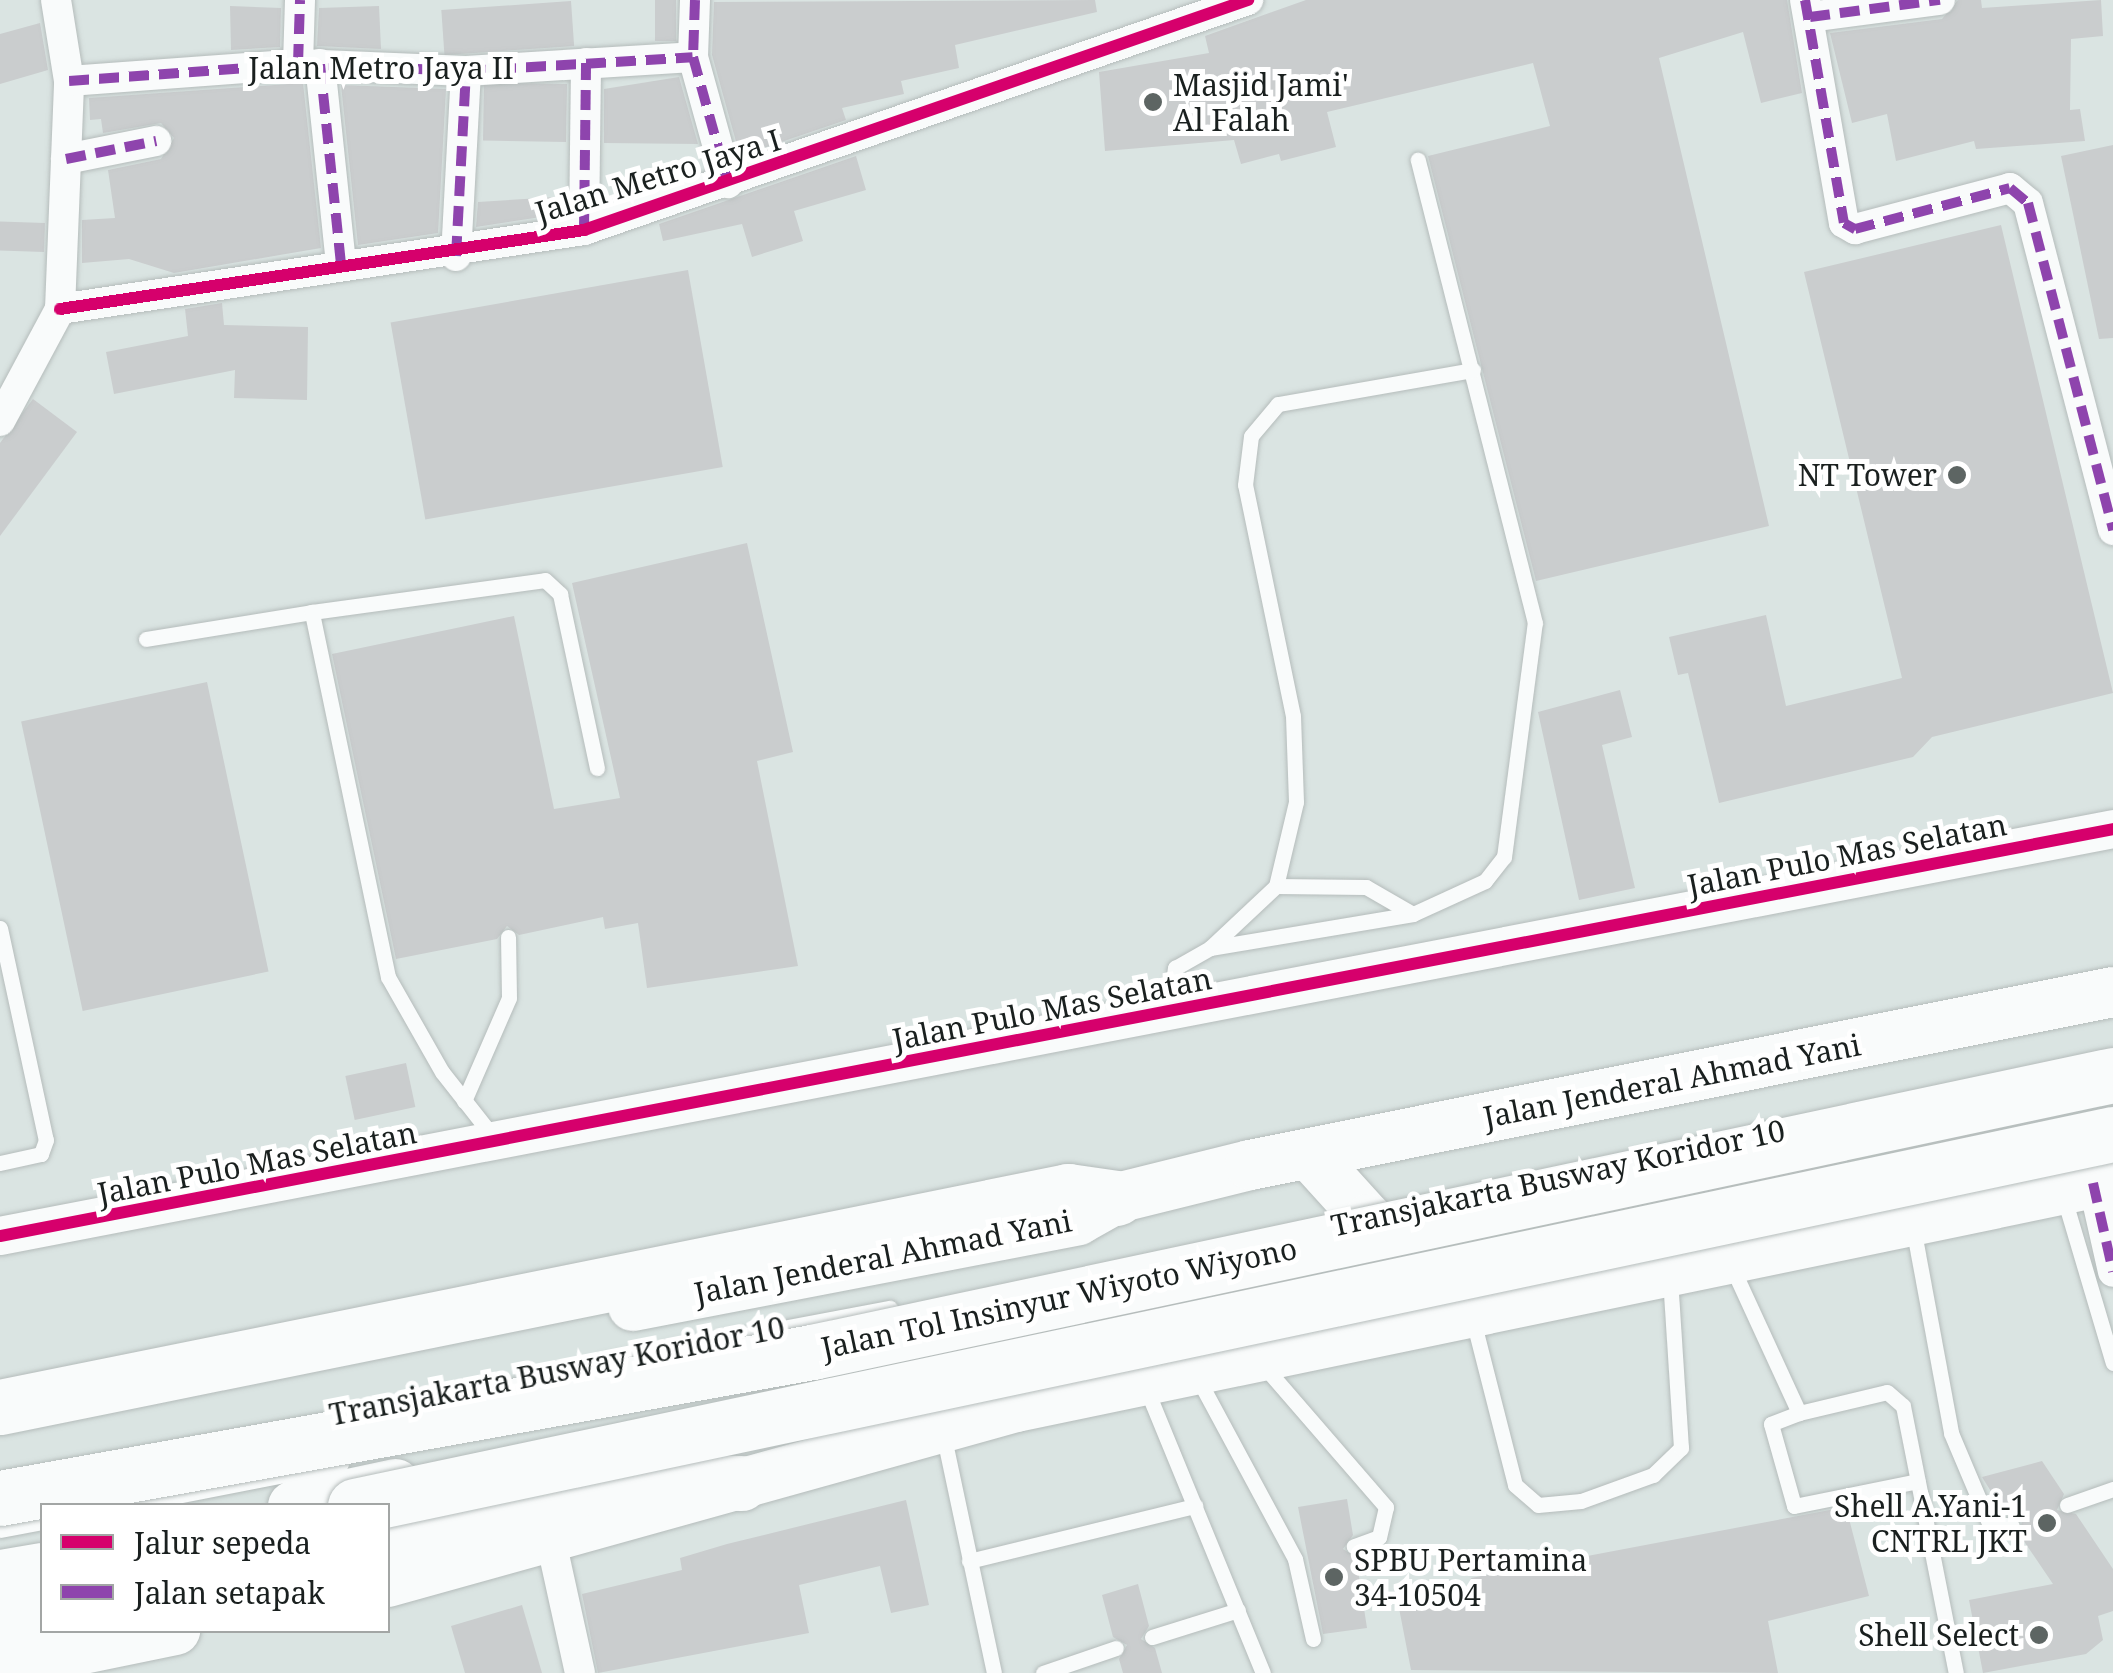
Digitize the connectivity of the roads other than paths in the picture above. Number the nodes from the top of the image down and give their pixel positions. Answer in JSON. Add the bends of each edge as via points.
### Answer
{"nodes":[{"id":1,"x":56,"y":0,"type":"edge"},
{"id":2,"x":300,"y":0,"type":"edge"},
{"id":3,"x":695,"y":0,"type":"edge"},
{"id":4,"x":1248,"y":0,"type":"edge"},
{"id":5,"x":1940,"y":0,"type":"edge"},
{"id":6,"x":1807,"y":8,"type":"edge"},
{"id":7,"x":693,"y":57,"type":"junction"},
{"id":8,"x":586,"y":63,"type":"junction"},
{"id":9,"x":309,"y":64,"type":"junction"},
{"id":10,"x":466,"y":71,"type":"junction"},
{"id":11,"x":69,"y":81,"type":"junction"},
{"id":12,"x":156,"y":142,"type":"dead end"},
{"id":13,"x":66,"y":159,"type":"junction"},
{"id":14,"x":1418,"y":160,"type":"dead end"},
{"id":15,"x":728,"y":183,"type":"junction"},
{"id":16,"x":584,"y":230,"type":"junction"},
{"id":17,"x":456,"y":256,"type":"junction"},
{"id":18,"x":340,"y":262,"type":"junction"},
{"id":19,"x":60,"y":309,"type":"junction"},
{"id":20,"x":1474,"y":370,"type":"junction"},
{"id":21,"x":0,"y":421,"type":"edge"},
{"id":22,"x":2113,"y":530,"type":"edge"},
{"id":23,"x":312,"y":612,"type":"junction"},
{"id":24,"x":146,"y":639,"type":"dead end"},
{"id":25,"x":597,"y":768,"type":"dead end"},
{"id":26,"x":2113,"y":829,"type":"edge"},
{"id":27,"x":1276,"y":886,"type":"junction"},
{"id":28,"x":1413,"y":914,"type":"junction"},
{"id":29,"x":0,"y":928,"type":"edge"},
{"id":30,"x":508,"y":937,"type":"dead end"},
{"id":31,"x":1210,"y":948,"type":"junction"},
{"id":32,"x":2113,"y":992,"type":"edge"},
{"id":33,"x":1168,"y":1012,"type":"junction"},
{"id":34,"x":2113,"y":1062,"type":"edge"},
{"id":35,"x":2113,"y":1075,"type":"edge"},
{"id":36,"x":464,"y":1101,"type":"junction"},
{"id":37,"x":2113,"y":1124,"type":"edge"},
{"id":38,"x":497,"y":1142,"type":"junction"},
{"id":39,"x":1309,"y":1154,"type":"junction"},
{"id":40,"x":0,"y":1163,"type":"edge"},
{"id":41,"x":2095,"y":1171,"type":"edge"},
{"id":42,"x":1117,"y":1198,"type":"junction"},
{"id":43,"x":1912,"y":1218,"type":"junction"},
{"id":44,"x":1368,"y":1219,"type":"junction"},
{"id":45,"x":0,"y":1236,"type":"edge"},
{"id":46,"x":1728,"y":1256,"type":"junction"},
{"id":47,"x":1669,"y":1269,"type":"junction"},
{"id":48,"x":1096,"y":1270,"type":"dead end"},
{"id":49,"x":2113,"y":1272,"type":"edge"},
{"id":50,"x":1378,"y":1274,"type":"junction"},
{"id":51,"x":1221,"y":1301,"type":"dead end"},
{"id":52,"x":920,"y":1302,"type":"dead end"},
{"id":53,"x":1472,"y":1316,"type":"junction"},
{"id":54,"x":1103,"y":1321,"type":"dead end"},
{"id":55,"x":1360,"y":1336,"type":"junction"},
{"id":56,"x":986,"y":1342,"type":"dead end"},
{"id":57,"x":1256,"y":1356,"type":"junction"},
{"id":58,"x":2113,"y":1363,"type":"edge"},
{"id":59,"x":587,"y":1365,"type":"dead end"},
{"id":60,"x":1193,"y":1369,"type":"junction"},
{"id":61,"x":1143,"y":1380,"type":"junction"},
{"id":62,"x":0,"y":1407,"type":"edge"},
{"id":63,"x":1799,"y":1413,"type":"junction"},
{"id":64,"x":942,"y":1426,"type":"junction"},
{"id":65,"x":0,"y":1430,"type":"edge"},
{"id":66,"x":763,"y":1476,"type":"junction"},
{"id":67,"x":1918,"y":1482,"type":"junction"},
{"id":68,"x":358,"y":1483,"type":"edge"},
{"id":69,"x":2113,"y":1489,"type":"edge"},
{"id":70,"x":0,"y":1498,"type":"edge"},
{"id":71,"x":156,"y":1503,"type":"edge"},
{"id":72,"x":308,"y":1503,"type":"edge"},
{"id":73,"x":2067,"y":1505,"type":"dead end"},
{"id":74,"x":1195,"y":1506,"type":"junction"},
{"id":75,"x":40,"y":1522,"type":"edge"},
{"id":76,"x":2012,"y":1526,"type":"dead end"},
{"id":77,"x":0,"y":1530,"type":"edge"},
{"id":78,"x":390,"y":1536,"type":"edge"},
{"id":79,"x":550,"y":1540,"type":"junction"},
{"id":80,"x":1354,"y":1546,"type":"dead end"},
{"id":81,"x":40,"y":1555,"type":"edge"},
{"id":82,"x":968,"y":1561,"type":"junction"},
{"id":83,"x":0,"y":1563,"type":"edge"},
{"id":84,"x":40,"y":1570,"type":"edge"},
{"id":85,"x":0,"y":1576,"type":"edge"},
{"id":86,"x":390,"y":1581,"type":"edge"},
{"id":87,"x":1238,"y":1610,"type":"junction"},
{"id":88,"x":40,"y":1616,"type":"edge"},
{"id":89,"x":0,"y":1624,"type":"edge"},
{"id":90,"x":160,"y":1633,"type":"edge"},
{"id":91,"x":1152,"y":1636,"type":"dead end"},
{"id":92,"x":1313,"y":1639,"type":"dead end"},
{"id":93,"x":1116,"y":1648,"type":"dead end"},
{"id":94,"x":0,"y":1666,"type":"edge"},
{"id":95,"x":1047,"y":1672,"type":"edge"},
{"id":96,"x":580,"y":1673,"type":"edge"},
{"id":97,"x":994,"y":1673,"type":"edge"},
{"id":98,"x":1263,"y":1673,"type":"edge"},
{"id":99,"x":1956,"y":1673,"type":"edge"}],
"edges":[{"from":1,"to":11,"type":"street"},
{"from":2,"to":9,"type":"street"},
{"from":3,"to":7,"type":"street"},
{"from":4,"to":15,"type":"street","name":"Jalan Metro Jaya I"},
{"from":5,"to":6,"type":"street"},
{"from":6,"to":22,"type":"street","via":[[1844,223],[1855,228],[2010,188],[2028,203]]},
{"from":7,"to":8,"type":"street","name":"Jalan Metro Jaya II"},
{"from":7,"to":15,"type":"street"},
{"from":8,"to":10,"type":"street","name":"Jalan Metro Jaya II"},
{"from":8,"to":16,"type":"street"},
{"from":9,"to":10,"type":"street","name":"Jalan Metro Jaya II"},
{"from":9,"to":11,"type":"street","name":"Jalan Metro Jaya II"},
{"from":9,"to":18,"type":"street"},
{"from":10,"to":17,"type":"street"},
{"from":11,"to":13,"type":"street"},
{"from":12,"to":13,"type":"street"},
{"from":13,"to":19,"type":"street"},
{"from":14,"to":20,"type":"lane"},
{"from":15,"to":16,"type":"street","name":"Jalan Metro Jaya I"},
{"from":16,"to":17,"type":"street","name":"Jalan Metro Jaya I"},
{"from":17,"to":18,"type":"street","name":"Jalan Metro Jaya I"},
{"from":18,"to":19,"type":"street","name":"Jalan Metro Jaya I"},
{"from":19,"to":21,"type":"street"},
{"from":20,"to":27,"type":"lane","via":[[1278,404],[1251,436],[1245,486],[1292,716],[1296,802]]},
{"from":20,"to":28,"type":"lane","via":[[1535,623],[1534,672],[1504,857],[1485,881]]},
{"from":23,"to":24,"type":"lane"},
{"from":23,"to":25,"type":"lane","via":[[545,580],[560,594]]},
{"from":23,"to":36,"type":"lane","via":[[388,977]]},
{"from":26,"to":33,"type":"street","name":"Jalan Pulo Mas Selatan"},
{"from":27,"to":28,"type":"lane","via":[[1366,887]]},
{"from":27,"to":31,"type":"lane"},
{"from":28,"to":31,"type":"lane"},
{"from":29,"to":40,"type":"lane","via":[[46,1140],[40,1154]]},
{"from":30,"to":36,"type":"lane","via":[[509,998]]},
{"from":31,"to":33,"type":"lane","via":[[1175,968]]},
{"from":32,"to":39,"type":"highway","name":"Jalan Jenderal Ahmad Yani"},
{"from":33,"to":38,"type":"street","name":"Jalan Pulo Mas Selatan"},
{"from":34,"to":44,"type":"lane","name":"Transjakarta Busway Koridor 10"},
{"from":35,"to":70,"type":"highway","name":"Jalan Tol Insinyur Wiyoto Wiyono","bridge":true,"via":[[812,1352]]},
{"from":36,"to":38,"type":"lane"},
{"from":37,"to":50,"type":"lane","name":"Transjakarta Busway Koridor 10"},
{"from":38,"to":45,"type":"street","name":"Jalan Pulo Mas Selatan"},
{"from":39,"to":42,"type":"highway","name":"Jalan Jenderal Ahmad Yani"},
{"from":39,"to":44,"type":"highway"},
{"from":41,"to":43,"type":"highway"},
{"from":41,"to":49,"type":"street"},
{"from":41,"to":58,"type":"lane"},
{"from":41,"to":68,"type":"highway","name":"Jalan Tol Insinyur Wiyoto Wiyono","bridge":true},
{"from":42,"to":62,"type":"highway","via":[[1068,1191]]},
{"from":42,"to":65,"type":"highway","name":"Jalan Jenderal Ahmad Yani","via":[[1078,1220]]},
{"from":43,"to":46,"type":"highway"},
{"from":43,"to":76,"type":"lane","via":[[1951,1434],[1990,1523]]},
{"from":44,"to":48,"type":"lane","name":"Transjakarta Busway Koridor 10"},
{"from":44,"to":50,"type":"highway"},
{"from":46,"to":47,"type":"highway"},
{"from":46,"to":63,"type":"lane"},
{"from":47,"to":53,"type":"highway"},
{"from":47,"to":53,"type":"lane","via":[[1681,1448],[1653,1475],[1581,1501],[1538,1504],[1515,1484]]},
{"from":50,"to":51,"type":"lane","name":"Transjakarta Busway Koridor 10"},
{"from":50,"to":55,"type":"highway"},
{"from":52,"to":59,"type":"lane","name":"Transjakarta Busway Koridor 10"},
{"from":53,"to":55,"type":"highway"},
{"from":54,"to":56,"type":"lane"},
{"from":55,"to":57,"type":"highway"},
{"from":57,"to":60,"type":"highway"},
{"from":57,"to":80,"type":"lane","via":[[1386,1508],[1379,1537]]},
{"from":60,"to":61,"type":"highway"},
{"from":60,"to":92,"type":"lane","via":[[1300,1558]]},
{"from":61,"to":64,"type":"highway"},
{"from":61,"to":74,"type":"lane"},
{"from":63,"to":67,"type":"lane","via":[[1896,1393]]},
{"from":63,"to":67,"type":"lane","via":[[1771,1424],[1794,1506]]},
{"from":64,"to":66,"type":"highway"},
{"from":64,"to":82,"type":"lane"},
{"from":66,"to":72,"type":"highway","via":[[620,1441]]},
{"from":66,"to":78,"type":"highway","via":[[610,1481]]},
{"from":66,"to":79,"type":"highway"},
{"from":67,"to":99,"type":"lane"},
{"from":68,"to":71,"type":"lane","name":"Transjakarta Busway Koridor 10"},
{"from":69,"to":73,"type":"lane"},
{"from":74,"to":82,"type":"lane"},
{"from":74,"to":87,"type":"lane"},
{"from":75,"to":77,"type":"lane"},
{"from":79,"to":86,"type":"highway"},
{"from":79,"to":96,"type":"street"},
{"from":81,"to":83,"type":"highway"},
{"from":82,"to":97,"type":"lane"},
{"from":84,"to":85,"type":"highway"},
{"from":87,"to":91,"type":"lane"},
{"from":87,"to":98,"type":"lane"},
{"from":88,"to":89,"type":"highway"},
{"from":90,"to":94,"type":"highway"},
{"from":93,"to":95,"type":"lane"}]}
